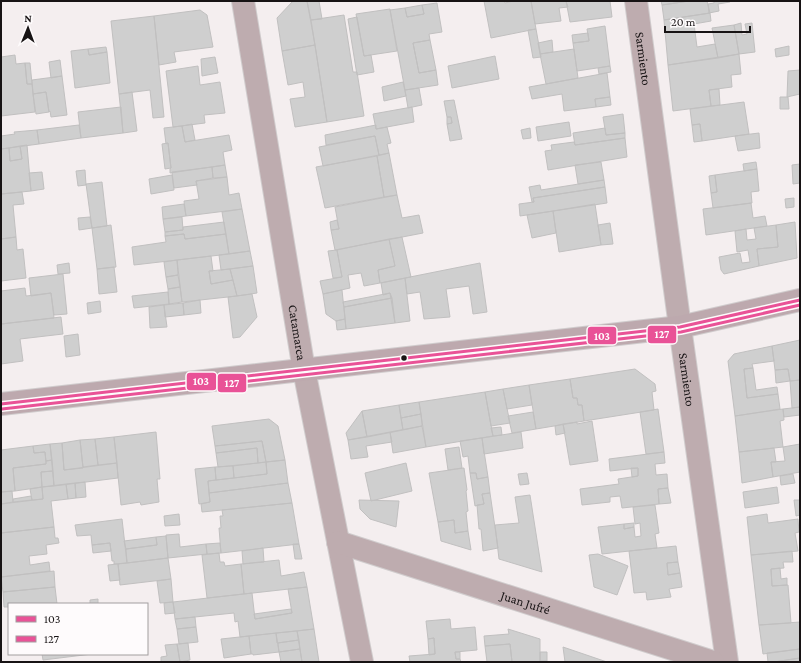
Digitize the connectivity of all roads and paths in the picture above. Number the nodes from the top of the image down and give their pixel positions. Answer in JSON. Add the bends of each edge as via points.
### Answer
{"nodes":[{"id":1,"x":243,"y":1,"type":"edge"},
{"id":2,"x":636,"y":1,"type":"edge"},
{"id":3,"x":800,"y":300,"type":"edge"},
{"id":4,"x":680,"y":327,"type":"junction"},
{"id":5,"x":304,"y":370,"type":"junction"},
{"id":6,"x":1,"y":404,"type":"edge"},
{"id":7,"x":338,"y":542,"type":"junction"},
{"id":8,"x":362,"y":662,"type":"edge"},
{"id":9,"x":713,"y":662,"type":"edge"},
{"id":10,"x":728,"y":662,"type":"edge"}],
"edges":[{"from":1,"to":5,"type":"street","name":"Catamarca"},
{"from":2,"to":4,"type":"street","name":"Sarmiento"},
{"from":3,"to":4,"type":"street"},
{"from":4,"to":5,"type":"street"},
{"from":4,"to":10,"type":"street","name":"Sarmiento"},
{"from":5,"to":6,"type":"street"},
{"from":5,"to":7,"type":"street","name":"Catamarca"},
{"from":7,"to":8,"type":"street","name":"Catamarca"},
{"from":7,"to":9,"type":"street","name":"Juan Jufré"}]}
